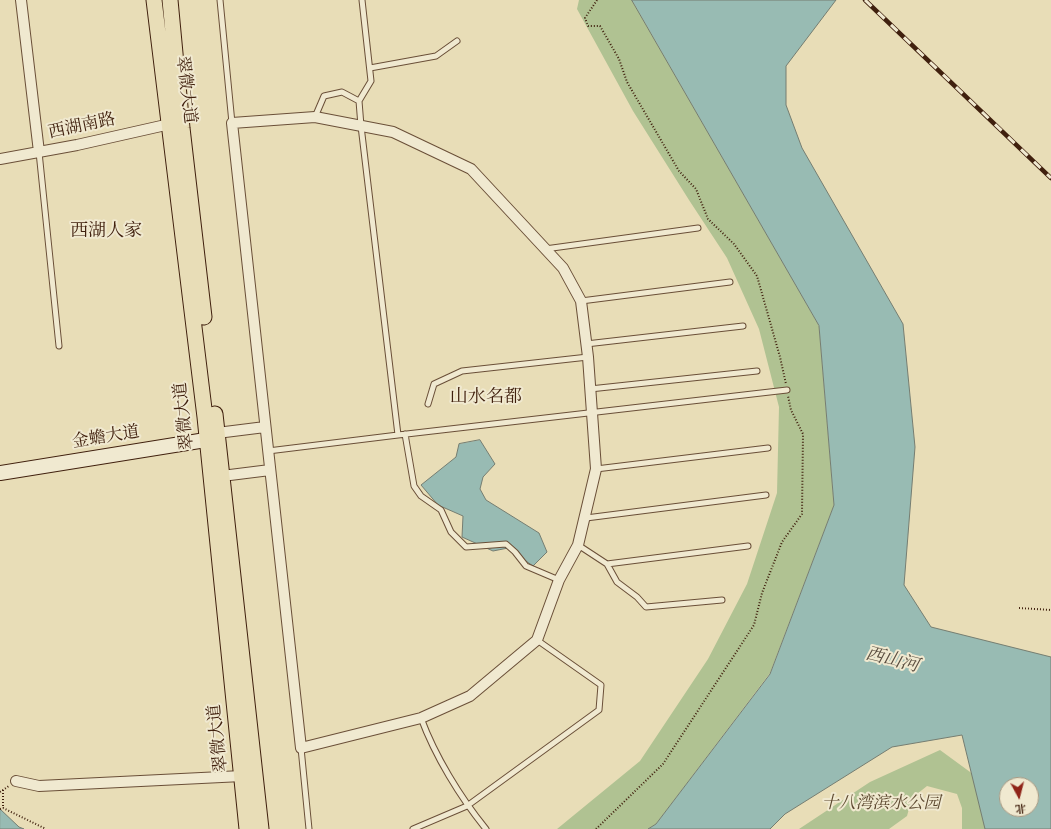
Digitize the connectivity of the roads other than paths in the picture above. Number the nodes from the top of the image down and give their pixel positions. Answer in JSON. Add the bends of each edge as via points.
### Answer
{"nodes":[{"id":1,"x":22,"y":0,"type":"edge"},
{"id":2,"x":154,"y":0,"type":"edge"},
{"id":3,"x":170,"y":0,"type":"edge"},
{"id":4,"x":220,"y":0,"type":"edge"},
{"id":5,"x":362,"y":0,"type":"edge"},
{"id":6,"x":458,"y":41,"type":"dead end"},
{"id":7,"x":370,"y":68,"type":"junction"},
{"id":8,"x":359,"y":101,"type":"junction"},
{"id":9,"x":315,"y":117,"type":"junction"},
{"id":10,"x":232,"y":123,"type":"junction"},
{"id":11,"x":170,"y":124,"type":"junction"},
{"id":12,"x":360,"y":126,"type":"junction"},
{"id":13,"x":39,"y":152,"type":"junction"},
{"id":14,"x":0,"y":159,"type":"edge"},
{"id":15,"x":698,"y":228,"type":"dead end"},
{"id":16,"x":545,"y":249,"type":"junction"},
{"id":17,"x":730,"y":282,"type":"dead end"},
{"id":18,"x":581,"y":301,"type":"junction"},
{"id":19,"x":743,"y":326,"type":"dead end"},
{"id":20,"x":586,"y":344,"type":"junction"},
{"id":21,"x":59,"y":346,"type":"dead end"},
{"id":22,"x":588,"y":357,"type":"junction"},
{"id":23,"x":757,"y":371,"type":"dead end"},
{"id":24,"x":590,"y":389,"type":"junction"},
{"id":25,"x":787,"y":390,"type":"road end"},
{"id":26,"x":428,"y":404,"type":"dead end"},
{"id":27,"x":592,"y":413,"type":"junction"},
{"id":28,"x":265,"y":427,"type":"junction"},
{"id":29,"x":406,"y":434,"type":"junction"},
{"id":30,"x":398,"y":435,"type":"junction"},
{"id":31,"x":214,"y":437,"type":"junction"},
{"id":32,"x":768,"y":448,"type":"dead end"},
{"id":33,"x":268,"y":451,"type":"junction"},
{"id":34,"x":270,"y":470,"type":"junction"},
{"id":35,"x":596,"y":470,"type":"junction"},
{"id":36,"x":0,"y":473,"type":"edge"},
{"id":37,"x":222,"y":476,"type":"junction"},
{"id":38,"x":766,"y":495,"type":"dead end"},
{"id":39,"x":586,"y":518,"type":"junction"},
{"id":40,"x":578,"y":545,"type":"junction"},
{"id":41,"x":748,"y":546,"type":"dead end"},
{"id":42,"x":606,"y":564,"type":"junction"},
{"id":43,"x":559,"y":580,"type":"junction"},
{"id":44,"x":722,"y":600,"type":"dead end"},
{"id":45,"x":536,"y":640,"type":"junction"},
{"id":46,"x":421,"y":718,"type":"junction"},
{"id":47,"x":301,"y":748,"type":"junction"},
{"id":48,"x":242,"y":776,"type":"junction"},
{"id":49,"x":16,"y":781,"type":"dead end"},
{"id":50,"x":467,"y":806,"type":"junction"},
{"id":51,"x":247,"y":829,"type":"edge"},
{"id":52,"x":260,"y":829,"type":"edge"},
{"id":53,"x":309,"y":829,"type":"edge"},
{"id":54,"x":413,"y":829,"type":"edge"},
{"id":55,"x":486,"y":829,"type":"edge"}],
"edges":[{"from":1,"to":13,"type":"street"},
{"from":2,"to":11,"type":"main road","name":"翠微大道"},
{"from":3,"to":31,"type":"main road","name":"翠微大道"},
{"from":4,"to":10,"type":"lane"},
{"from":5,"to":7,"type":"lane"},
{"from":6,"to":7,"type":"lane","via":[[436,56]]},
{"from":7,"to":8,"type":"lane","via":[[371,81]]},
{"from":8,"to":9,"type":"lane","via":[[342,92],[324,96]]},
{"from":8,"to":12,"type":"lane"},
{"from":9,"to":10,"type":"street"},
{"from":9,"to":12,"type":"street"},
{"from":10,"to":28,"type":"street"},
{"from":11,"to":13,"type":"street","name":"西湖南路"},
{"from":11,"to":31,"type":"main road","name":"翠微大道"},
{"from":12,"to":16,"type":"street","via":[[393,132],[471,169]]},
{"from":12,"to":30,"type":"lane"},
{"from":13,"to":14,"type":"street","name":"西湖南路"},
{"from":13,"to":21,"type":"lane"},
{"from":15,"to":16,"type":"lane"},
{"from":16,"to":18,"type":"street","via":[[563,268]]},
{"from":17,"to":18,"type":"lane"},
{"from":18,"to":20,"type":"street"},
{"from":19,"to":20,"type":"lane"},
{"from":20,"to":22,"type":"street"},
{"from":22,"to":24,"type":"street"},
{"from":22,"to":26,"type":"lane","via":[[462,371],[434,384]]},
{"from":23,"to":24,"type":"lane"},
{"from":24,"to":27,"type":"street"},
{"from":25,"to":27,"type":"lane"},
{"from":27,"to":29,"type":"lane"},
{"from":27,"to":35,"type":"street"},
{"from":28,"to":31,"type":"street"},
{"from":28,"to":33,"type":"street"},
{"from":29,"to":30,"type":"lane"},
{"from":29,"to":43,"type":"lane","via":[[414,486],[421,496],[441,510],[451,532],[466,547],[506,544],[526,566]]},
{"from":30,"to":33,"type":"lane"},
{"from":31,"to":36,"type":"street","name":"金蟾大道"},
{"from":31,"to":37,"type":"main road","name":"翠微大道"},
{"from":31,"to":48,"type":"main road","name":"翠微大道"},
{"from":32,"to":35,"type":"lane"},
{"from":33,"to":34,"type":"street"},
{"from":34,"to":37,"type":"street"},
{"from":34,"to":47,"type":"street"},
{"from":35,"to":39,"type":"street"},
{"from":37,"to":52,"type":"main road","name":"翠微大道"},
{"from":38,"to":39,"type":"lane"},
{"from":39,"to":40,"type":"street"},
{"from":40,"to":42,"type":"lane"},
{"from":40,"to":43,"type":"street"},
{"from":41,"to":42,"type":"lane"},
{"from":42,"to":44,"type":"lane","via":[[617,582],[646,607]]},
{"from":43,"to":45,"type":"street"},
{"from":45,"to":46,"type":"street","via":[[470,696]]},
{"from":45,"to":50,"type":"lane","via":[[601,685],[599,710]]},
{"from":46,"to":47,"type":"street"},
{"from":46,"to":50,"type":"lane","via":[[426,732]]},
{"from":47,"to":53,"type":"lane"},
{"from":48,"to":49,"type":"street","via":[[38,786]]},
{"from":48,"to":51,"type":"main road","name":"翠微大道"},
{"from":50,"to":54,"type":"lane"},
{"from":50,"to":55,"type":"lane"}]}
